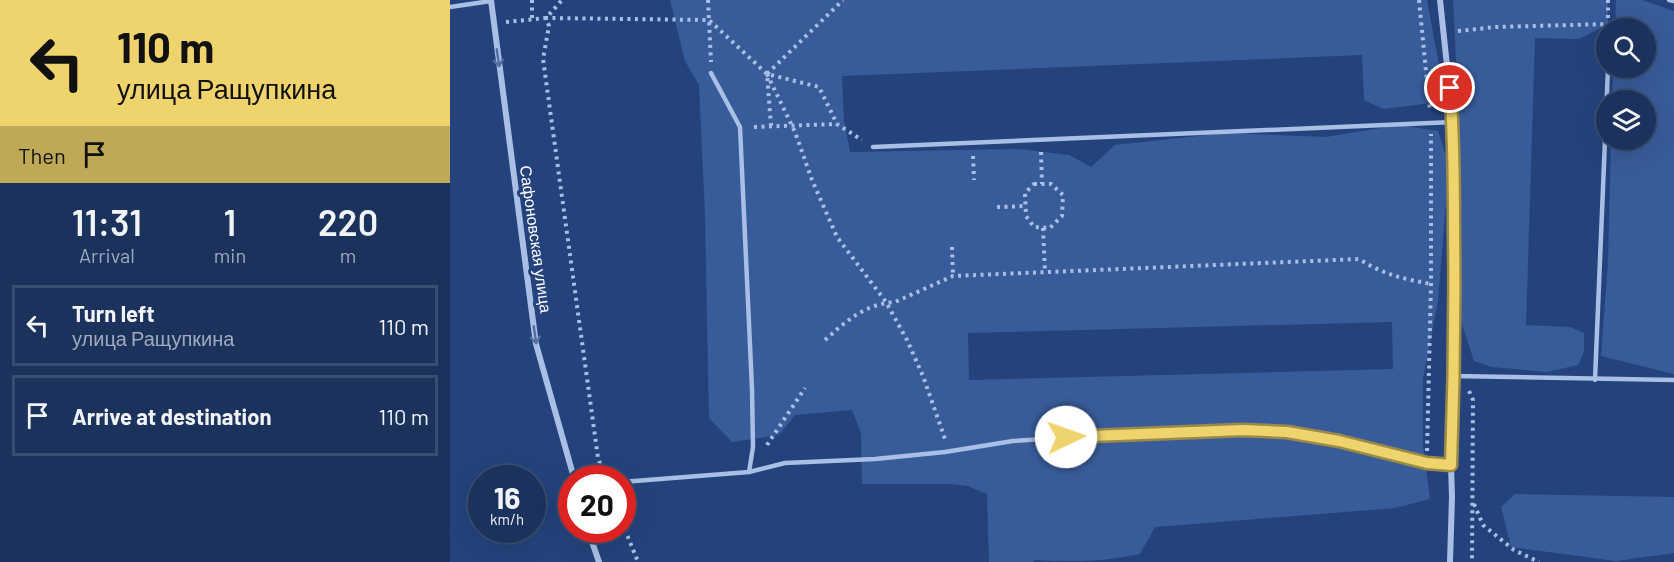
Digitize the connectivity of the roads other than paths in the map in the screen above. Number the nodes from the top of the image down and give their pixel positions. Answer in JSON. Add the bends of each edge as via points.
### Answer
{"nodes":[{"id":1,"x":491,"y":0,"type":"edge"},
{"id":2,"x":1440,"y":0,"type":"edge"},
{"id":3,"x":1669,"y":0,"type":"edge"},
{"id":4,"x":1674,"y":1,"type":"edge"},
{"id":5,"x":450,"y":8,"type":"edge"},
{"id":6,"x":711,"y":73,"type":"road end"},
{"id":7,"x":1608,"y":78,"type":"edge"},
{"id":8,"x":1453,"y":122,"type":"junction"},
{"id":9,"x":873,"y":147,"type":"road end"},
{"id":10,"x":1454,"y":376,"type":"junction"},
{"id":11,"x":1595,"y":380,"type":"junction"},
{"id":12,"x":1674,"y":380,"type":"edge"},
{"id":13,"x":569,"y":465,"type":"edge"},
{"id":14,"x":1451,"y":465,"type":"junction"},
{"id":15,"x":749,"y":472,"type":"junction"},
{"id":16,"x":636,"y":481,"type":"edge"},
{"id":17,"x":592,"y":543,"type":"edge"},
{"id":18,"x":599,"y":562,"type":"edge"},
{"id":19,"x":1450,"y":562,"type":"edge"}],
"edges":[{"from":1,"to":5,"type":"lane"},
{"from":1,"to":13,"type":"street","name":"Сафоновская улица","one_way":true,"via":[[536,344]]},
{"from":2,"to":8,"type":"street"},
{"from":3,"to":4,"type":"lane"},
{"from":6,"to":15,"type":"lane","via":[[740,127],[752,389],[753,447]]},
{"from":7,"to":11,"type":"lane"},
{"from":8,"to":9,"type":"lane"},
{"from":8,"to":10,"type":"street"},
{"from":10,"to":11,"type":"lane"},
{"from":10,"to":14,"type":"street"},
{"from":11,"to":12,"type":"lane"},
{"from":14,"to":15,"type":"lane","via":[[1299,433],[1243,430],[1013,441],[950,452],[784,464]]},
{"from":14,"to":19,"type":"street"},
{"from":15,"to":16,"type":"lane"},
{"from":17,"to":18,"type":"street"}]}
